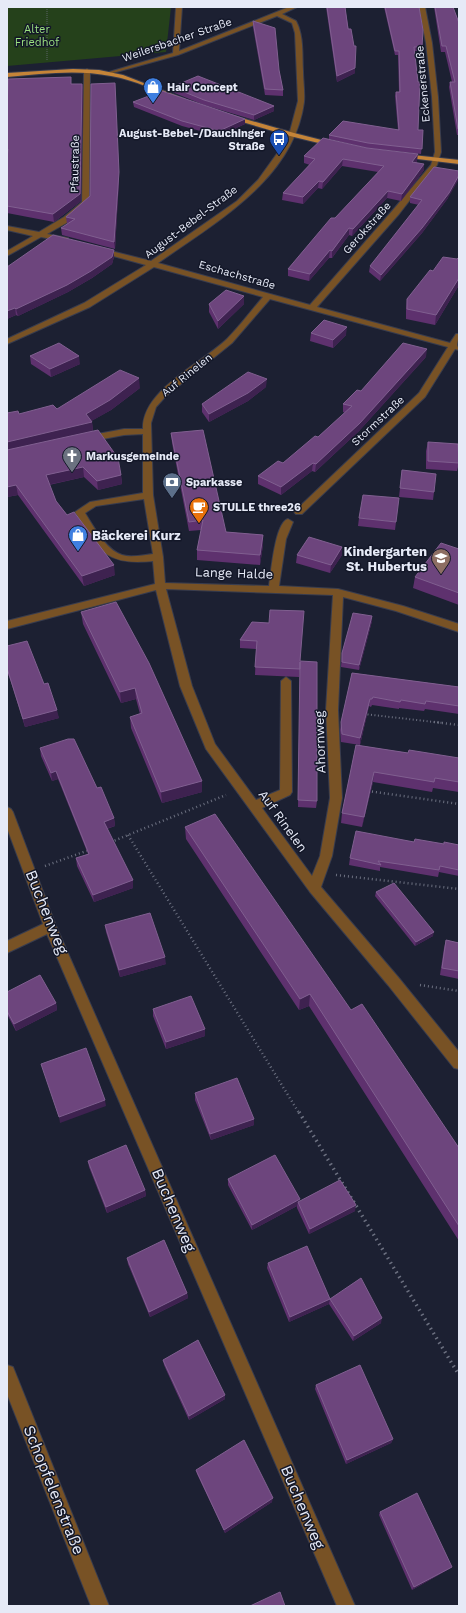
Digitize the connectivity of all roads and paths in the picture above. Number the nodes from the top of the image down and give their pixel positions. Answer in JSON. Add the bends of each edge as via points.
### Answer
{"nodes":[{"id":1,"x":47,"y":7,"type":"edge"},
{"id":2,"x":179,"y":7,"type":"edge"},
{"id":3,"x":294,"y":7,"type":"edge"},
{"id":4,"x":422,"y":7,"type":"edge"},
{"id":5,"x":278,"y":14,"type":"junction"},
{"id":6,"x":176,"y":54,"type":"junction"},
{"id":7,"x":47,"y":62,"type":"dead end"},
{"id":8,"x":87,"y":71,"type":"junction"},
{"id":9,"x":111,"y":73,"type":"junction"},
{"id":10,"x":7,"y":75,"type":"edge"},
{"id":11,"x":190,"y":102,"type":"edge"},
{"id":12,"x":223,"y":114,"type":"edge"},
{"id":13,"x":292,"y":135,"type":"junction"},
{"id":14,"x":346,"y":147,"type":"edge"},
{"id":15,"x":396,"y":155,"type":"edge"},
{"id":16,"x":436,"y":160,"type":"junction"},
{"id":17,"x":459,"y":162,"type":"edge"},
{"id":18,"x":7,"y":228,"type":"edge"},
{"id":19,"x":41,"y":234,"type":"junction"},
{"id":20,"x":71,"y":242,"type":"edge"},
{"id":21,"x":93,"y":248,"type":"edge"},
{"id":22,"x":7,"y":254,"type":"edge"},
{"id":23,"x":154,"y":263,"type":"junction"},
{"id":24,"x":268,"y":296,"type":"junction"},
{"id":25,"x":311,"y":308,"type":"junction"},
{"id":26,"x":459,"y":336,"type":"edge"},
{"id":27,"x":7,"y":342,"type":"edge"},
{"id":28,"x":456,"y":347,"type":"edge"},
{"id":29,"x":147,"y":431,"type":"junction"},
{"id":30,"x":81,"y":440,"type":"edge"},
{"id":31,"x":148,"y":495,"type":"junction"},
{"id":32,"x":299,"y":512,"type":"dead end"},
{"id":33,"x":288,"y":522,"type":"dead end"},
{"id":34,"x":158,"y":557,"type":"junction"},
{"id":35,"x":160,"y":586,"type":"junction"},
{"id":36,"x":274,"y":588,"type":"junction"},
{"id":37,"x":338,"y":592,"type":"junction"},
{"id":38,"x":7,"y":625,"type":"edge"},
{"id":39,"x":459,"y":628,"type":"edge"},
{"id":40,"x":286,"y":681,"type":"dead end"},
{"id":41,"x":332,"y":710,"type":"junction"},
{"id":42,"x":459,"y":725,"type":"edge"},
{"id":43,"x":242,"y":789,"type":"junction"},
{"id":44,"x":366,"y":791,"type":"edge"},
{"id":45,"x":459,"y":804,"type":"edge"},
{"id":46,"x":254,"y":806,"type":"junction"},
{"id":47,"x":7,"y":812,"type":"edge"},
{"id":48,"x":128,"y":835,"type":"junction"},
{"id":49,"x":107,"y":843,"type":"edge"},
{"id":50,"x":93,"y":848,"type":"edge"},
{"id":51,"x":30,"y":872,"type":"junction"},
{"id":52,"x":320,"y":873,"type":"junction"},
{"id":53,"x":314,"y":888,"type":"junction"},
{"id":54,"x":459,"y":890,"type":"edge"},
{"id":55,"x":50,"y":926,"type":"junction"},
{"id":56,"x":7,"y":947,"type":"edge"},
{"id":57,"x":394,"y":981,"type":"junction"},
{"id":58,"x":459,"y":991,"type":"edge"},
{"id":59,"x":459,"y":1064,"type":"edge"},
{"id":60,"x":7,"y":1373,"type":"edge"},
{"id":61,"x":459,"y":1375,"type":"edge"},
{"id":62,"x":100,"y":1606,"type":"edge"},
{"id":63,"x":346,"y":1606,"type":"edge"}],
"edges":[{"from":1,"to":7,"type":"path"},
{"from":2,"to":6,"type":"street"},
{"from":3,"to":5,"type":"street","name":"Weilersbacher Straße"},
{"from":4,"to":16,"type":"street","name":"Eckenerstraße","via":[[429,36],[436,102]]},
{"from":5,"to":6,"type":"street","name":"Weilersbacher Straße"},
{"from":5,"to":13,"type":"street","name":"August-Bebel-Straße","via":[[294,22],[298,33],[301,101]]},
{"from":6,"to":9,"type":"street","name":"Weilersbacher Straße"},
{"from":8,"to":9,"type":"main road"},
{"from":8,"to":10,"type":"main road"},
{"from":8,"to":19,"type":"street","name":"Pfaustraße","via":[[85,202],[67,219]]},
{"from":9,"to":11,"type":"main road"},
{"from":12,"to":13,"type":"main road"},
{"from":13,"to":14,"type":"main road"},
{"from":13,"to":23,"type":"street","name":"August-Bebel-Straße","via":[[260,181],[239,202]]},
{"from":15,"to":16,"type":"main road"},
{"from":16,"to":17,"type":"main road"},
{"from":16,"to":25,"type":"street","name":"Gerokstraße","via":[[396,212]]},
{"from":18,"to":19,"type":"street"},
{"from":19,"to":20,"type":"street"},
{"from":19,"to":22,"type":"street","name":"Pfaustraße"},
{"from":21,"to":23,"type":"street","name":"Eschachstraße"},
{"from":23,"to":24,"type":"street","name":"Eschachstraße"},
{"from":23,"to":27,"type":"street","name":"August-Bebel-Straße","via":[[87,305]]},
{"from":24,"to":25,"type":"street","name":"Eschachstraße"},
{"from":24,"to":29,"type":"street","name":"Auf Rinelen","via":[[229,341],[162,395],[152,407]]},
{"from":25,"to":28,"type":"street","name":"Eschachstraße"},
{"from":26,"to":28,"type":"street","name":"Stormstraße"},
{"from":28,"to":32,"type":"street","name":"Stormstraße","via":[[422,395]]},
{"from":29,"to":30,"type":"street","via":[[124,432]]},
{"from":29,"to":31,"type":"street","name":"Auf Rinelen"},
{"from":31,"to":34,"type":"street","name":"Auf Rinelen"},
{"from":31,"to":34,"type":"street","via":[[93,504],[80,512],[89,528],[114,556],[129,559]]},
{"from":33,"to":36,"type":"street","via":[[281,539]]},
{"from":34,"to":35,"type":"street","name":"Auf Rinelen"},
{"from":35,"to":36,"type":"street","name":"Lange Halde"},
{"from":35,"to":38,"type":"street","name":"Lange Halde"},
{"from":35,"to":43,"type":"street","name":"Auf Rinelen","via":[[186,686],[210,746]]},
{"from":36,"to":37,"type":"street","name":"Lange Halde"},
{"from":37,"to":39,"type":"street","name":"Lange Halde","via":[[399,608]]},
{"from":37,"to":41,"type":"street","name":"Ahornweg"},
{"from":40,"to":46,"type":"street","via":[[286,792]]},
{"from":41,"to":42,"type":"path"},
{"from":41,"to":52,"type":"street","name":"Ahornweg","via":[[336,798],[326,856]]},
{"from":43,"to":46,"type":"street","name":"Auf Rinelen"},
{"from":43,"to":48,"type":"path"},
{"from":44,"to":45,"type":"path"},
{"from":46,"to":53,"type":"street","name":"Auf Rinelen"},
{"from":47,"to":51,"type":"street","name":"Buchenweg"},
{"from":48,"to":49,"type":"path"},
{"from":48,"to":61,"type":"path"},
{"from":50,"to":51,"type":"path"},
{"from":51,"to":55,"type":"street","name":"Buchenweg"},
{"from":52,"to":53,"type":"street","name":"Ahornweg"},
{"from":52,"to":54,"type":"path"},
{"from":53,"to":57,"type":"street","name":"Auf Rinelen"},
{"from":55,"to":56,"type":"street"},
{"from":55,"to":63,"type":"street","name":"Buchenweg"},
{"from":57,"to":58,"type":"path"},
{"from":57,"to":59,"type":"street","name":"Auf Rinelen"},
{"from":60,"to":62,"type":"street","name":"Schopfelenstraße"}]}
